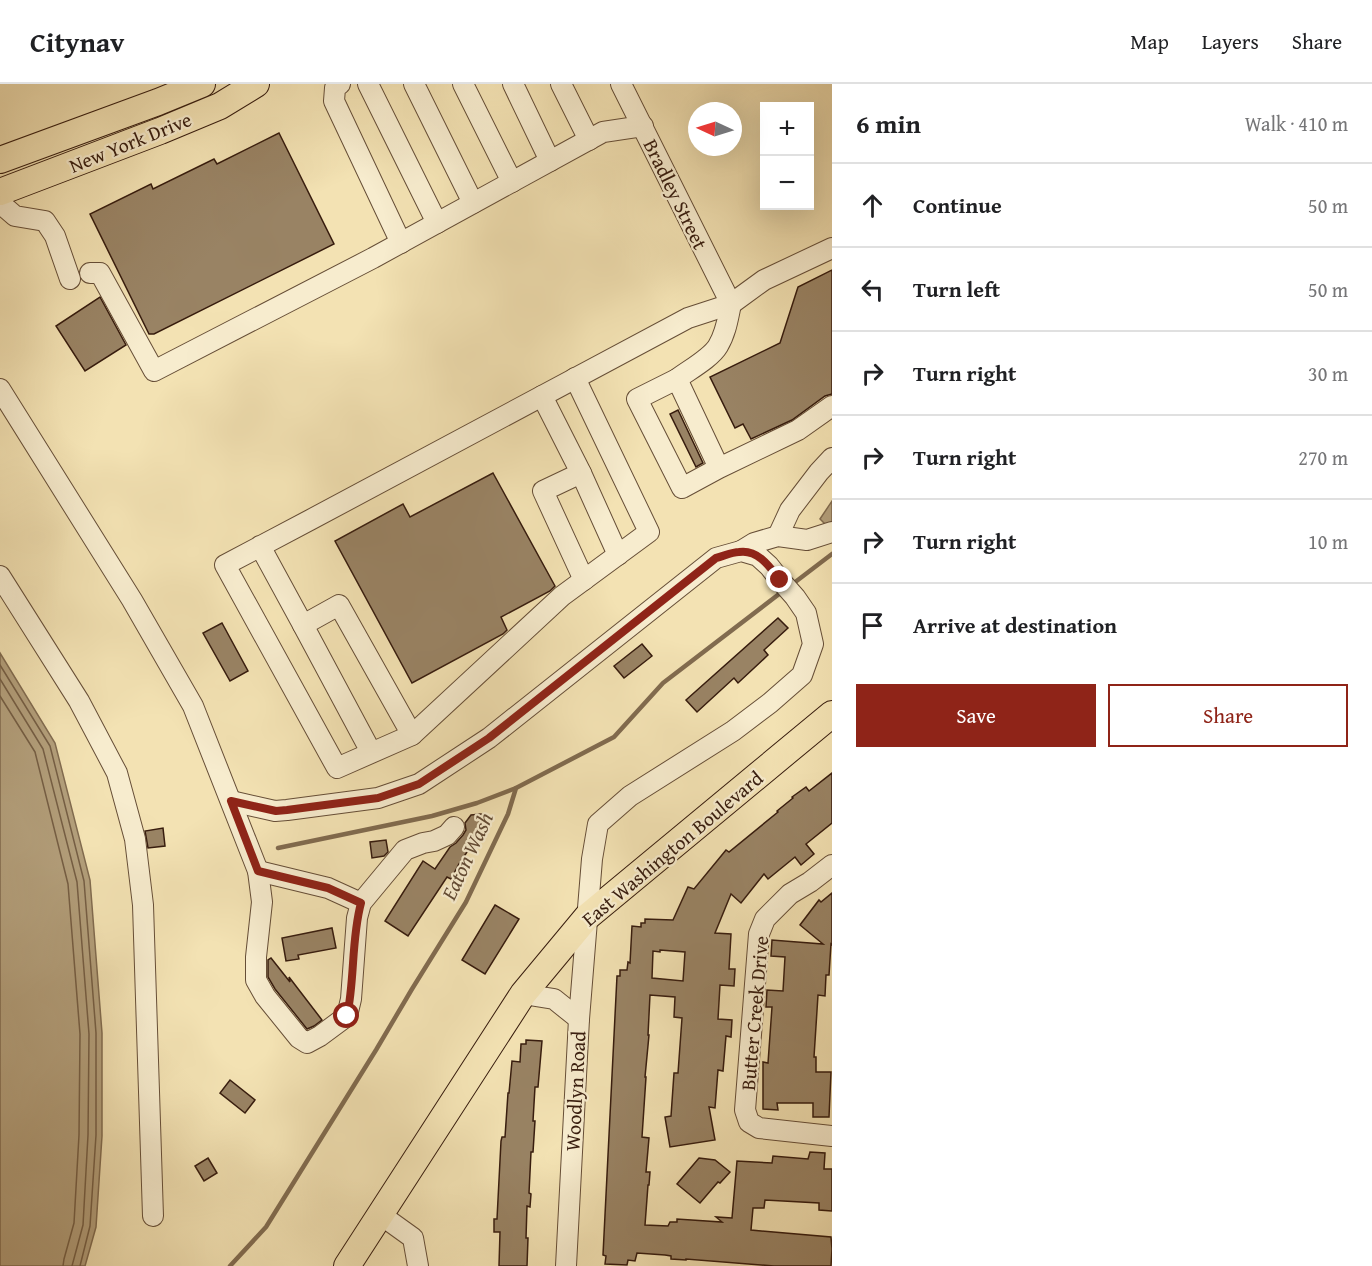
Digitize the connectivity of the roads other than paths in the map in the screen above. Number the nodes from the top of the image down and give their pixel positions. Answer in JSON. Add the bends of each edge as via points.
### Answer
{"nodes":[{"id":1,"x":202,"y":84,"type":"edge"},
{"id":2,"x":256,"y":84,"type":"edge"},
{"id":3,"x":340,"y":84,"type":"edge"},
{"id":4,"x":368,"y":84,"type":"edge"},
{"id":5,"x":414,"y":84,"type":"edge"},
{"id":6,"x":463,"y":84,"type":"edge"},
{"id":7,"x":513,"y":84,"type":"edge"},
{"id":8,"x":561,"y":84,"type":"edge"},
{"id":9,"x":621,"y":84,"type":"edge"},
{"id":10,"x":643,"y":126,"type":"junction"},
{"id":11,"x":589,"y":140,"type":"junction"},
{"id":12,"x":0,"y":160,"type":"edge"},
{"id":13,"x":550,"y":161,"type":"junction"},
{"id":14,"x":512,"y":182,"type":"junction"},
{"id":15,"x":0,"y":192,"type":"edge"},
{"id":16,"x":0,"y":203,"type":"edge"},
{"id":17,"x":473,"y":203,"type":"junction"},
{"id":18,"x":437,"y":223,"type":"junction"},
{"id":19,"x":401,"y":243,"type":"junction"},
{"id":20,"x":832,"y":248,"type":"edge"},
{"id":21,"x":90,"y":273,"type":"dead end"},
{"id":22,"x":70,"y":279,"type":"dead end"},
{"id":23,"x":731,"y":304,"type":"junction"},
{"id":24,"x":575,"y":378,"type":"junction"},
{"id":25,"x":677,"y":379,"type":"junction"},
{"id":26,"x":0,"y":389,"type":"edge"},
{"id":27,"x":542,"y":396,"type":"junction"},
{"id":28,"x":832,"y":406,"type":"edge"},
{"id":29,"x":832,"y":458,"type":"edge"},
{"id":30,"x":719,"y":468,"type":"junction"},
{"id":31,"x":581,"y":473,"type":"junction"},
{"id":32,"x":832,"y":532,"type":"edge"},
{"id":33,"x":778,"y":536,"type":"junction"},
{"id":34,"x":260,"y":546,"type":"junction"},
{"id":35,"x":741,"y":551,"type":"junction"},
{"id":36,"x":618,"y":555,"type":"junction"},
{"id":37,"x":0,"y":576,"type":"edge"},
{"id":38,"x":584,"y":580,"type":"junction"},
{"id":39,"x":303,"y":625,"type":"junction"},
{"id":40,"x":832,"y":714,"type":"edge"},
{"id":41,"x":412,"y":735,"type":"junction"},
{"id":42,"x":371,"y":752,"type":"junction"},
{"id":43,"x":231,"y":801,"type":"junction"},
{"id":44,"x":454,"y":827,"type":"dead end"},
{"id":45,"x":832,"y":865,"type":"edge"},
{"id":46,"x":258,"y":871,"type":"junction"},
{"id":47,"x":361,"y":903,"type":"junction"},
{"id":48,"x":587,"y":916,"type":"junction"},
{"id":49,"x":523,"y":994,"type":"junction"},
{"id":50,"x":579,"y":1019,"type":"junction"},
{"id":51,"x":832,"y":1136,"type":"edge"},
{"id":52,"x":381,"y":1215,"type":"junction"},
{"id":53,"x":153,"y":1216,"type":"dead end"},
{"id":54,"x":347,"y":1266,"type":"edge"},
{"id":55,"x":418,"y":1266,"type":"edge"},
{"id":56,"x":566,"y":1266,"type":"edge"}],
"edges":[{"from":1,"to":12,"type":"main road","name":"New York Drive"},
{"from":2,"to":15,"type":"main road","name":"New York Drive","via":[[220,106]]},
{"from":3,"to":19,"type":"street","via":[[335,88],[334,101]]},
{"from":4,"to":18,"type":"street"},
{"from":5,"to":17,"type":"street"},
{"from":6,"to":14,"type":"street"},
{"from":7,"to":13,"type":"street"},
{"from":8,"to":11,"type":"street"},
{"from":9,"to":10,"type":"street","name":"Bradley Street"},
{"from":10,"to":11,"type":"street","via":[[603,132]]},
{"from":10,"to":23,"type":"street","name":"Bradley Street"},
{"from":11,"to":13,"type":"street"},
{"from":13,"to":14,"type":"street"},
{"from":14,"to":17,"type":"street"},
{"from":16,"to":22,"type":"street","via":[[15,216],[45,221],[55,236]]},
{"from":17,"to":18,"type":"street"},
{"from":18,"to":19,"type":"street"},
{"from":19,"to":21,"type":"street","via":[[154,371],[100,273]]},
{"from":20,"to":23,"type":"street","via":[[764,280]]},
{"from":23,"to":24,"type":"street","via":[[688,318]]},
{"from":23,"to":25,"type":"street","via":[[718,347]]},
{"from":24,"to":27,"type":"street"},
{"from":24,"to":36,"type":"street","via":[[650,532]]},
{"from":25,"to":30,"type":"street"},
{"from":25,"to":30,"type":"street","via":[[637,399],[682,488]]},
{"from":26,"to":43,"type":"street","via":[[132,600],[193,706]]},
{"from":27,"to":31,"type":"street"},
{"from":27,"to":34,"type":"street"},
{"from":28,"to":30,"type":"street","via":[[798,430]]},
{"from":29,"to":33,"type":"street","via":[[790,510]]},
{"from":31,"to":36,"type":"street"},
{"from":31,"to":38,"type":"street","via":[[543,491]]},
{"from":32,"to":33,"type":"street","via":[[807,540]]},
{"from":33,"to":35,"type":"street"},
{"from":34,"to":39,"type":"street"},
{"from":34,"to":42,"type":"street","via":[[225,565],[337,768]]},
{"from":35,"to":43,"type":"street","via":[[716,558],[489,738],[419,784],[378,798],[276,811]]},
{"from":35,"to":48,"type":"street","name":"Woodlyn Road","via":[[758,555],[806,614],[813,644],[802,675],[733,731],[630,796],[598,824]]},
{"from":36,"to":38,"type":"street"},
{"from":37,"to":53,"type":"street","via":[[79,701],[112,762],[135,838],[143,905]]},
{"from":38,"to":41,"type":"street"},
{"from":39,"to":41,"type":"street","via":[[339,605]]},
{"from":39,"to":42,"type":"street"},
{"from":40,"to":48,"type":"main road","name":"East Washington Boulevard"},
{"from":41,"to":42,"type":"street"},
{"from":43,"to":46,"type":"street"},
{"from":44,"to":47,"type":"street","via":[[434,842],[405,850]]},
{"from":45,"to":51,"type":"street","name":"Butter Creek Drive","via":[[790,894],[765,919],[759,934],[745,1110],[749,1122],[759,1128]]},
{"from":46,"to":47,"type":"street","via":[[328,888]]},
{"from":46,"to":47,"type":"street","via":[[262,902],[256,980],[298,1038],[307,1043],[347,1016]]},
{"from":48,"to":49,"type":"main road","name":"East Washington Boulevard"},
{"from":48,"to":50,"type":"street","name":"Woodlyn Road"},
{"from":49,"to":50,"type":"street","via":[[554,999]]},
{"from":49,"to":52,"type":"main road","name":"East Washington Boulevard"},
{"from":50,"to":56,"type":"street","name":"Woodlyn Road"},
{"from":52,"to":54,"type":"main road","name":"East Washington Boulevard"},
{"from":52,"to":55,"type":"street","via":[[413,1238]]}]}
